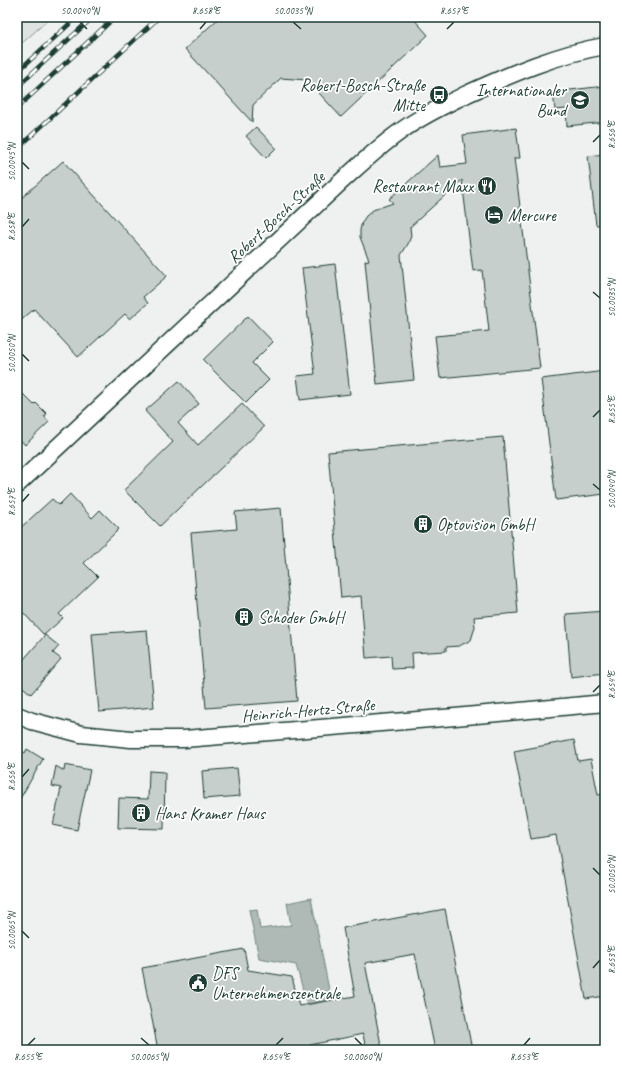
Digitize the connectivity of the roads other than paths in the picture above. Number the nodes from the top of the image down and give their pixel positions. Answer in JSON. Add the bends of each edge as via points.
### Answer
{"nodes":[{"id":1,"x":605,"y":46,"type":"edge"},
{"id":2,"x":17,"y":485,"type":"edge"},
{"id":3,"x":605,"y":703,"type":"edge"},
{"id":4,"x":17,"y":715,"type":"edge"}],
"edges":[{"from":1,"to":2,"type":"street","name":"Robert-Bosch-Straße","via":[[561,57],[521,71],[445,105],[401,131],[345,178]]},
{"from":3,"to":4,"type":"street","name":"Heinrich-Hertz-Straße","via":[[184,739],[131,739],[81,734]]}]}
